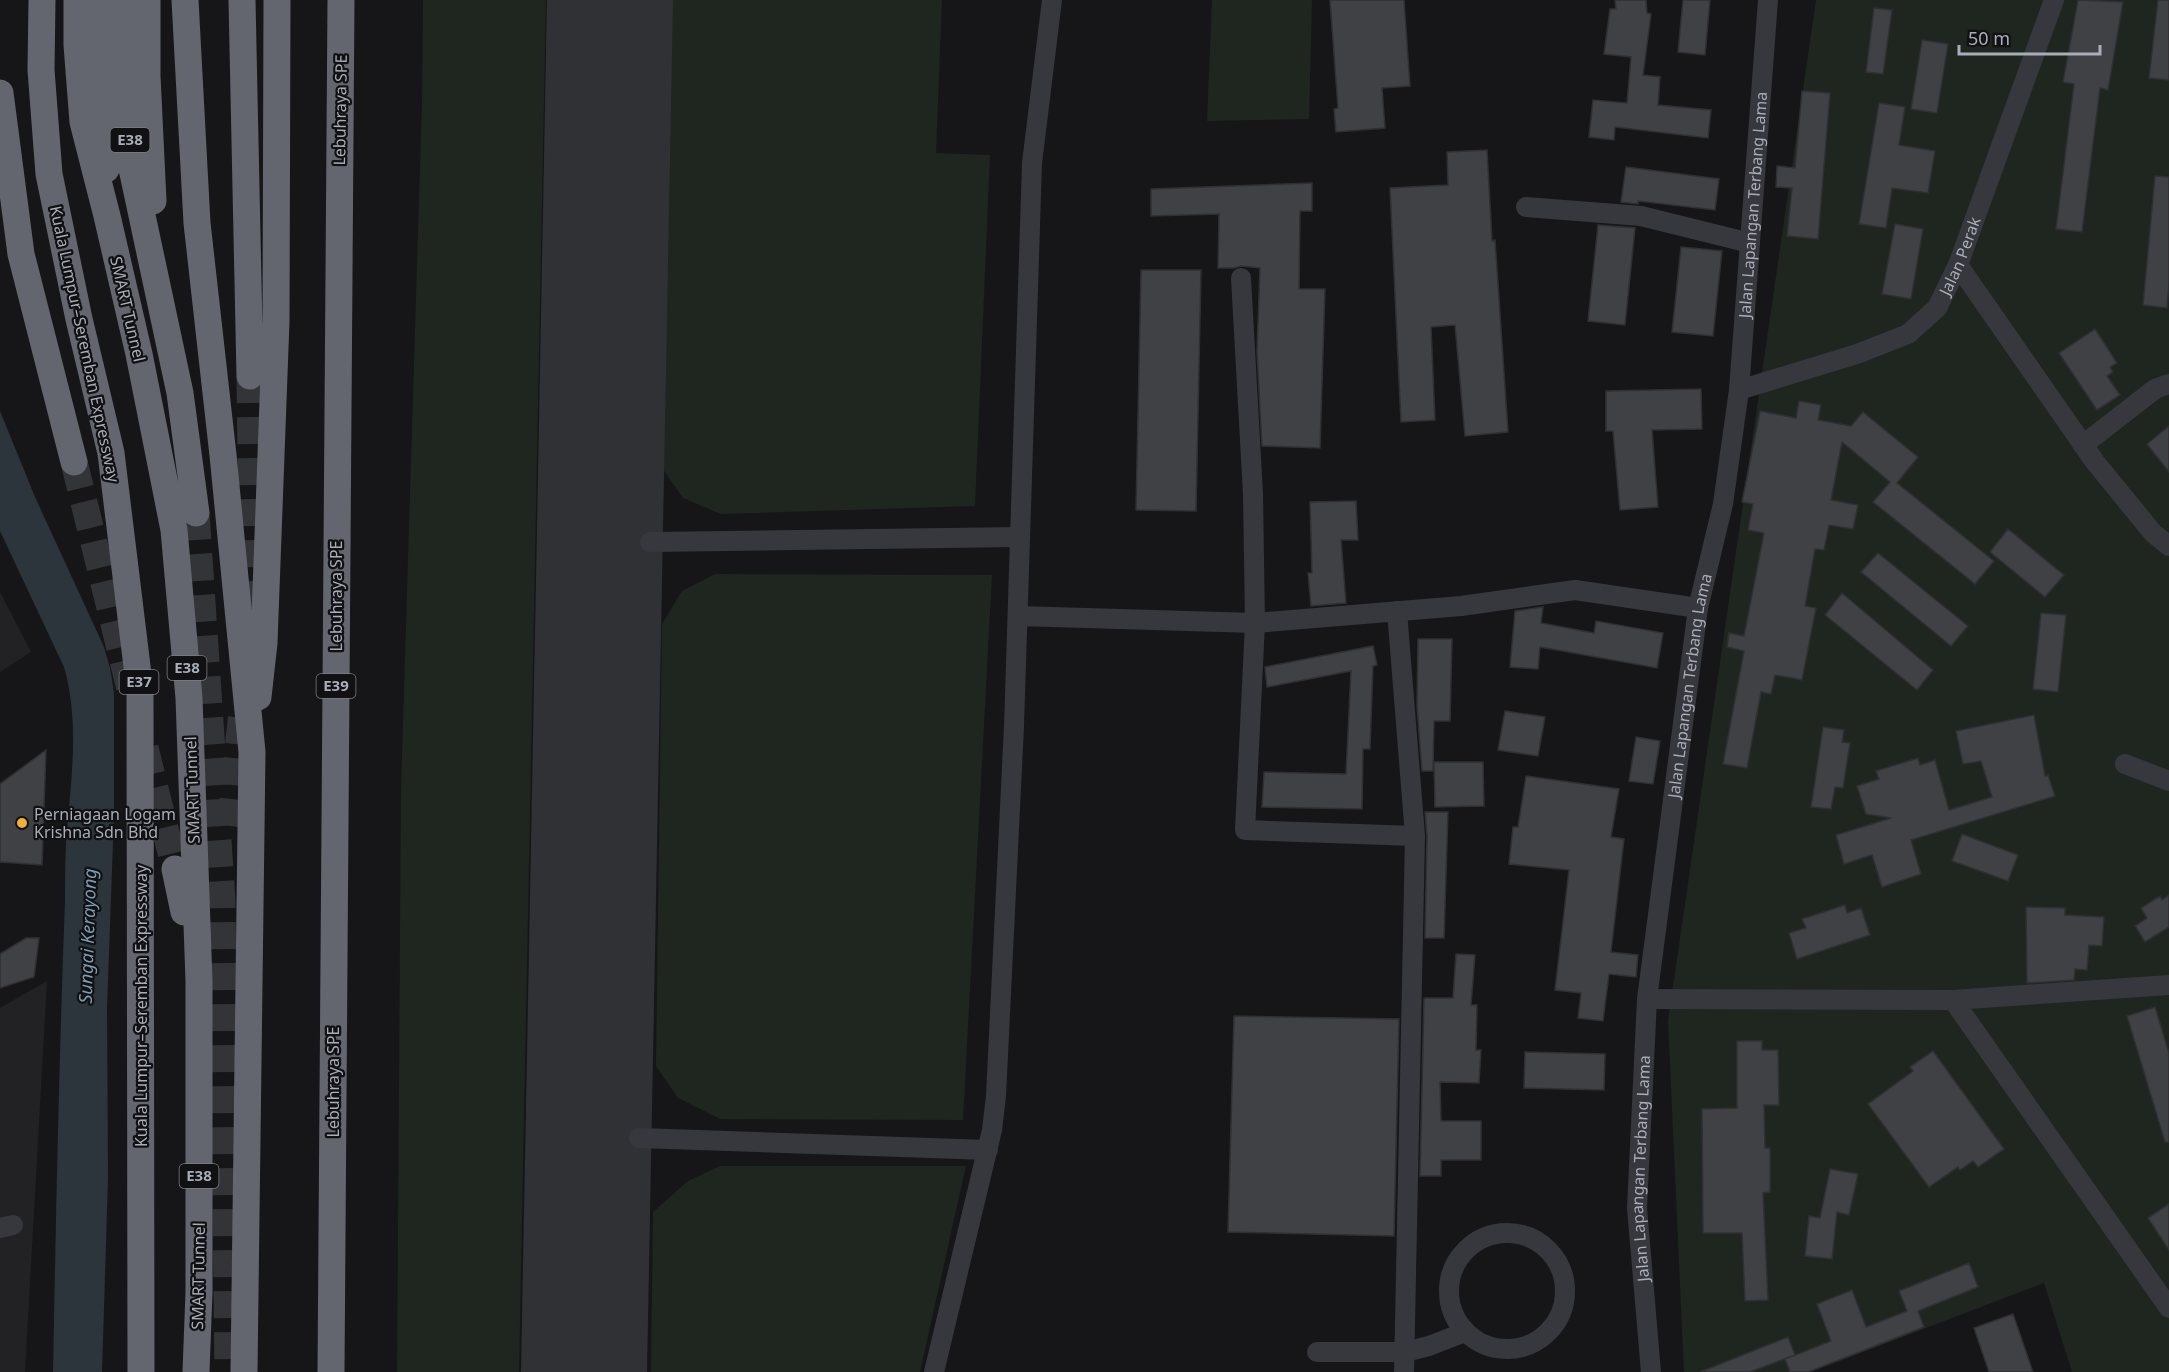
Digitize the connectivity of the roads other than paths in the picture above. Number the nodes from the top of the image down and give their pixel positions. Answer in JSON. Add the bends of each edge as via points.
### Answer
{"nodes":[{"id":1,"x":42,"y":0,"type":"edge"},
{"id":2,"x":77,"y":0,"type":"edge"},
{"id":3,"x":103,"y":0,"type":"edge"},
{"id":4,"x":125,"y":0,"type":"edge"},
{"id":5,"x":147,"y":0,"type":"edge"},
{"id":6,"x":185,"y":0,"type":"edge"},
{"id":7,"x":242,"y":0,"type":"edge"},
{"id":8,"x":278,"y":0,"type":"edge"},
{"id":9,"x":341,"y":0,"type":"edge"},
{"id":10,"x":354,"y":0,"type":"edge"},
{"id":11,"x":1052,"y":0,"type":"edge"},
{"id":12,"x":1768,"y":0,"type":"edge"},
{"id":13,"x":2054,"y":0,"type":"edge"},
{"id":14,"x":0,"y":93,"type":"edge"},
{"id":15,"x":1526,"y":207,"type":"dead end"},
{"id":16,"x":107,"y":216,"type":"junction"},
{"id":17,"x":1750,"y":243,"type":"junction"},
{"id":18,"x":1958,"y":265,"type":"junction"},
{"id":19,"x":156,"y":277,"type":"junction"},
{"id":20,"x":1241,"y":278,"type":"dead end"},
{"id":21,"x":250,"y":375,"type":"tunnel mouth"},
{"id":22,"x":2169,"y":384,"type":"edge"},
{"id":23,"x":1739,"y":390,"type":"junction"},
{"id":24,"x":2083,"y":445,"type":"junction"},
{"id":25,"x":74,"y":462,"type":"tunnel mouth"},
{"id":26,"x":196,"y":513,"type":"tunnel mouth"},
{"id":27,"x":1020,"y":537,"type":"junction"},
{"id":28,"x":650,"y":542,"type":"dead end"},
{"id":29,"x":2169,"y":546,"type":"edge"},
{"id":30,"x":1698,"y":608,"type":"junction"},
{"id":31,"x":1397,"y":611,"type":"junction"},
{"id":32,"x":1018,"y":616,"type":"junction"},
{"id":33,"x":1255,"y":623,"type":"junction"},
{"id":34,"x":252,"y":752,"type":"junction"},
{"id":35,"x":2126,"y":764,"type":"dead end"},
{"id":36,"x":2169,"y":781,"type":"edge"},
{"id":37,"x":1415,"y":836,"type":"junction"},
{"id":38,"x":175,"y":869,"type":"tunnel mouth"},
{"id":39,"x":199,"y":981,"type":"junction"},
{"id":40,"x":2169,"y":985,"type":"edge"},
{"id":41,"x":1647,"y":999,"type":"junction"},
{"id":42,"x":1953,"y":1000,"type":"junction"},
{"id":43,"x":639,"y":1138,"type":"dead end"},
{"id":44,"x":988,"y":1150,"type":"junction"},
{"id":45,"x":2169,"y":1308,"type":"edge"},
{"id":46,"x":1465,"y":1332,"type":"junction"},
{"id":47,"x":1317,"y":1352,"type":"dead end"},
{"id":48,"x":1405,"y":1352,"type":"junction"},
{"id":49,"x":141,"y":1372,"type":"edge"},
{"id":50,"x":196,"y":1372,"type":"edge"},
{"id":51,"x":244,"y":1372,"type":"edge"},
{"id":52,"x":331,"y":1372,"type":"edge"},
{"id":53,"x":345,"y":1372,"type":"edge"},
{"id":54,"x":934,"y":1372,"type":"edge"},
{"id":55,"x":1404,"y":1372,"type":"edge"},
{"id":56,"x":1652,"y":1372,"type":"edge"}],
"edges":[{"from":1,"to":49,"type":"highway","name":"Kuala Lumpur–Seremban Expressway","number":"E37","via":[[41,70],[49,174],[111,453],[140,691]]},
{"from":2,"to":16,"type":"highway","name":"SMART Tunnel","number":"E38","via":[[83,123]]},
{"from":3,"to":16,"type":"highway","name":"SMART Tunnel","number":"E38"},
{"from":4,"to":19,"type":"highway","name":"SMART Tunnel","number":"E38","via":[[131,164]]},
{"from":5,"to":19,"type":"highway","name":"SMART Tunnel","number":"E38"},
{"from":6,"to":34,"type":"highway","via":[[197,223]]},
{"from":7,"to":21,"type":"highway"},
{"from":8,"to":34,"type":"highway","via":[[276,321],[264,644]]},
{"from":9,"to":52,"type":"highway","name":"Lebuhraya SPE","number":"E39"},
{"from":10,"to":53,"type":"highway","name":"Lebuhraya SPE","number":"E39"},
{"from":11,"to":27,"type":"street","via":[[1032,164]]},
{"from":12,"to":17,"type":"street","name":"Jalan Lapangan Terbang Lama"},
{"from":13,"to":18,"type":"street","name":"Jalan Perak"},
{"from":14,"to":25,"type":"highway","via":[[21,254]]},
{"from":15,"to":17,"type":"street","via":[[1641,216]]},
{"from":16,"to":39,"type":"highway","name":"SMART Tunnel","number":"E38","via":[[174,530],[189,698]]},
{"from":17,"to":23,"type":"street","name":"Jalan Lapangan Terbang Lama"},
{"from":18,"to":23,"type":"street","name":"Jalan Perak","via":[[1937,308],[1908,334]]},
{"from":18,"to":24,"type":"street"},
{"from":19,"to":26,"type":"highway","name":"SMART Tunnel","number":"E38","via":[[180,393]]},
{"from":20,"to":33,"type":"street"},
{"from":22,"to":24,"type":"street","via":[[2155,390]]},
{"from":23,"to":30,"type":"street","name":"Jalan Lapangan Terbang Lama","via":[[1722,504]]},
{"from":24,"to":29,"type":"street","via":[[2145,524]]},
{"from":27,"to":28,"type":"street"},
{"from":27,"to":32,"type":"street"},
{"from":30,"to":31,"type":"street","via":[[1575,590]]},
{"from":30,"to":41,"type":"street","name":"Jalan Lapangan Terbang Lama"},
{"from":31,"to":33,"type":"street"},
{"from":31,"to":37,"type":"street"},
{"from":32,"to":33,"type":"street"},
{"from":32,"to":44,"type":"street","via":[[996,1096]]},
{"from":33,"to":37,"type":"street","via":[[1245,830]]},
{"from":34,"to":51,"type":"highway"},
{"from":35,"to":36,"type":"street"},
{"from":37,"to":48,"type":"street"},
{"from":38,"to":39,"type":"highway"},
{"from":39,"to":50,"type":"highway","name":"SMART Tunnel","number":"E38"},
{"from":40,"to":42,"type":"street"},
{"from":41,"to":42,"type":"street"},
{"from":41,"to":56,"type":"street","name":"Jalan Lapangan Terbang Lama","via":[[1636,1208]]},
{"from":42,"to":45,"type":"street"},
{"from":43,"to":44,"type":"street"},
{"from":44,"to":54,"type":"street"},
{"from":46,"to":46,"type":"street","via":[[1481,1344],[1513,1350],[1533,1344],[1549,1332],[1561,1315],[1566,1282],[1561,1267],[1544,1245],[1526,1235],[1492,1234],[1461,1256],[1452,1272],[1448,1292],[1451,1310]]},
{"from":46,"to":48,"type":"street"},
{"from":47,"to":48,"type":"street"},
{"from":48,"to":55,"type":"street"}]}
